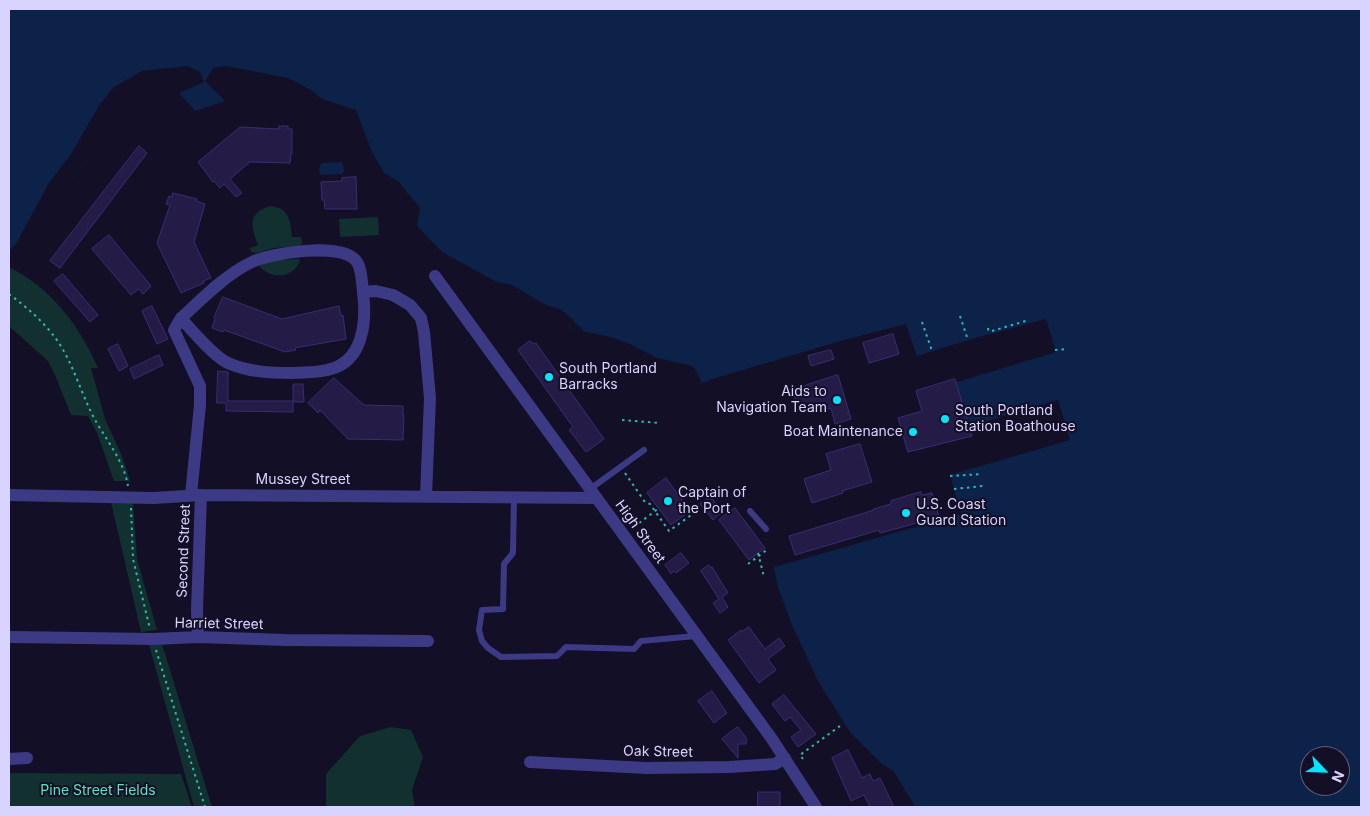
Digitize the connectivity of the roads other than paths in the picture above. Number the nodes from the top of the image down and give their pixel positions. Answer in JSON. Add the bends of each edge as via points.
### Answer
{"nodes":[{"id":1,"x":435,"y":276,"type":"dead end"},
{"id":2,"x":363,"y":292,"type":"junction"},
{"id":3,"x":181,"y":318,"type":"junction"},
{"id":4,"x":644,"y":450,"type":"dead end"},
{"id":5,"x":593,"y":493,"type":"junction"},
{"id":6,"x":9,"y":495,"type":"edge"},
{"id":7,"x":196,"y":495,"type":"junction"},
{"id":8,"x":426,"y":496,"type":"junction"},
{"id":9,"x":514,"y":497,"type":"junction"},
{"id":10,"x":750,"y":511,"type":"dead end"},
{"id":11,"x":766,"y":530,"type":"dead end"},
{"id":12,"x":696,"y":636,"type":"junction"},
{"id":13,"x":9,"y":637,"type":"edge"},
{"id":14,"x":198,"y":637,"type":"junction"},
{"id":15,"x":428,"y":641,"type":"dead end"},
{"id":16,"x":27,"y":758,"type":"dead end"},
{"id":17,"x":785,"y":758,"type":"junction"},
{"id":18,"x":9,"y":759,"type":"edge"},
{"id":19,"x":530,"y":762,"type":"dead end"},
{"id":20,"x":816,"y":807,"type":"edge"}],
"edges":[{"from":1,"to":5,"type":"street","name":"High Street"},
{"from":2,"to":3,"type":"street","via":[[358,263],[350,256],[339,251],[285,253],[250,263]]},
{"from":2,"to":3,"type":"street","via":[[364,330],[351,357],[337,367],[315,372],[273,373],[227,363]]},
{"from":2,"to":8,"type":"street","via":[[393,295],[410,305],[421,318],[430,398]]},
{"from":3,"to":7,"type":"street","name":"Second Street","via":[[174,330],[200,386]]},
{"from":4,"to":5,"type":"lane"},
{"from":5,"to":9,"type":"street","name":"Mussey Street"},
{"from":5,"to":12,"type":"street","name":"High Street"},
{"from":6,"to":7,"type":"street","name":"Mussey Street","via":[[154,498]]},
{"from":7,"to":8,"type":"street","name":"Mussey Street"},
{"from":7,"to":14,"type":"street","name":"Second Street"},
{"from":8,"to":9,"type":"street","name":"Mussey Street"},
{"from":9,"to":12,"type":"lane","via":[[513,554],[504,564],[503,609],[482,610],[480,630],[482,641],[488,648],[501,657],[557,656],[566,647],[634,649],[641,641]]},
{"from":10,"to":11,"type":"lane"},
{"from":12,"to":17,"type":"street","name":"High Street"},
{"from":13,"to":14,"type":"street","name":"Harriet Street"},
{"from":14,"to":15,"type":"street","name":"Harriet Street"},
{"from":16,"to":18,"type":"street"},
{"from":17,"to":19,"type":"street","name":"Oak Street","via":[[775,764],[730,768],[646,768]]},
{"from":17,"to":20,"type":"street","name":"High Street"}]}
